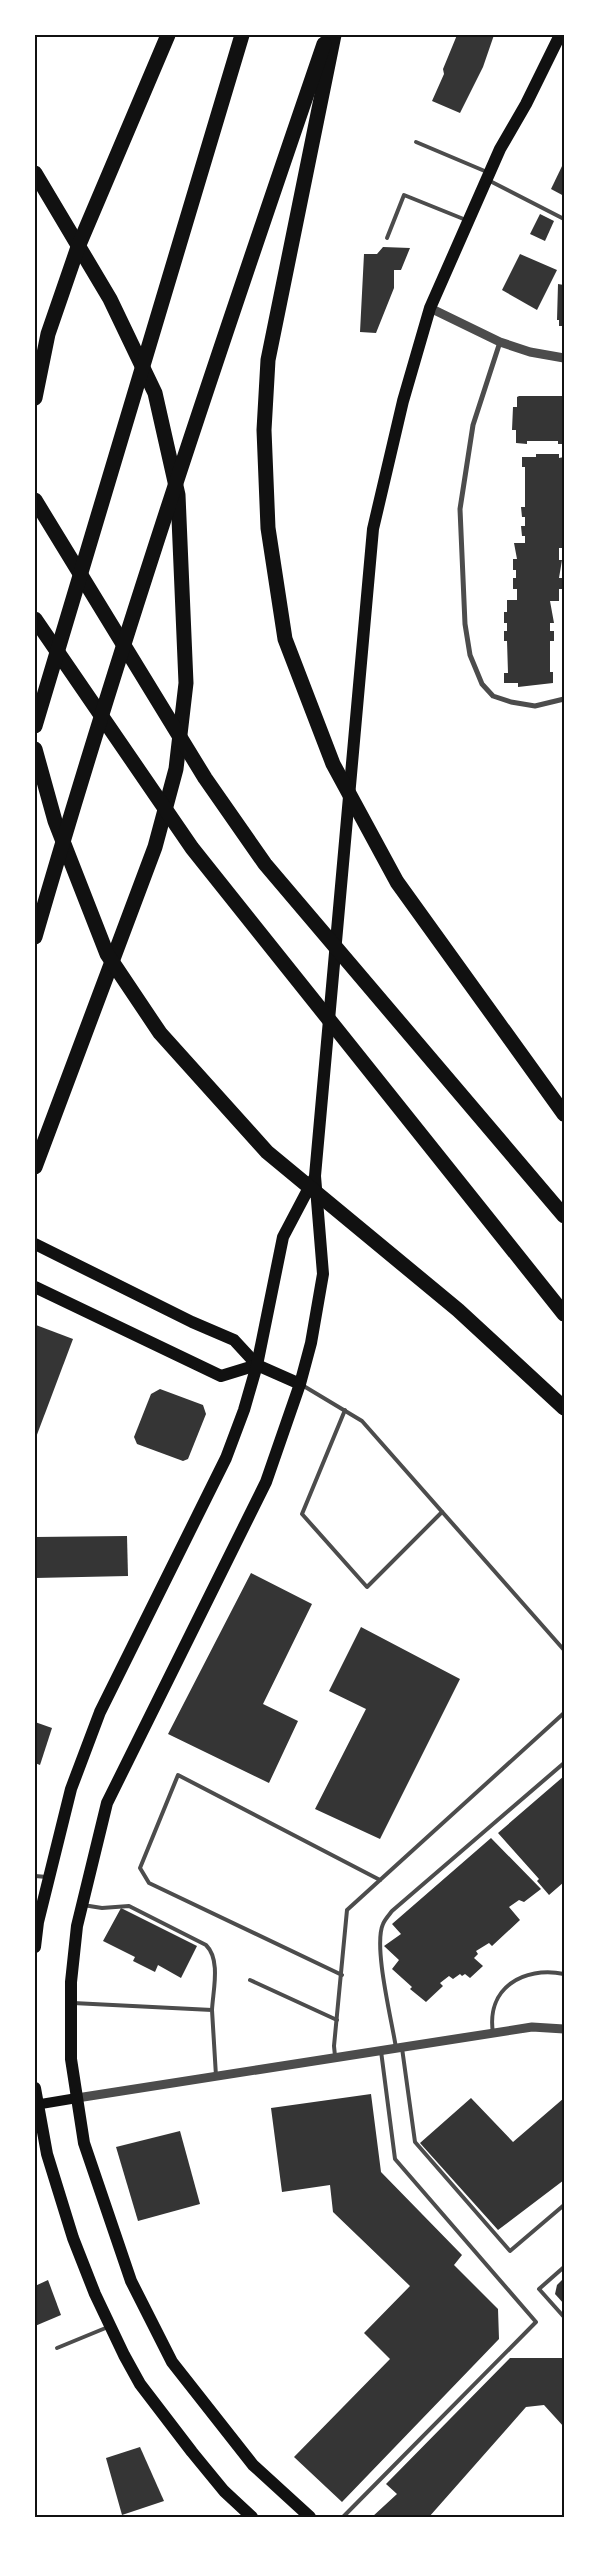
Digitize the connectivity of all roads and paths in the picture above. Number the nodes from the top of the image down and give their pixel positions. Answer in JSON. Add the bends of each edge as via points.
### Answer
{"nodes":[{"id":1,"x":168,"y":35,"type":"edge"},
{"id":2,"x":242,"y":35,"type":"edge"},
{"id":3,"x":327,"y":35,"type":"edge"},
{"id":4,"x":334,"y":35,"type":"edge"},
{"id":5,"x":560,"y":35,"type":"edge"},
{"id":6,"x":416,"y":142,"type":"dead end"},
{"id":7,"x":35,"y":173,"type":"edge"},
{"id":8,"x":488,"y":176,"type":"junction"},
{"id":9,"x":564,"y":219,"type":"edge"},
{"id":10,"x":468,"y":221,"type":"junction"},
{"id":11,"x":387,"y":238,"type":"dead end"},
{"id":12,"x":430,"y":308,"type":"junction"},
{"id":13,"x":500,"y":342,"type":"junction"},
{"id":14,"x":564,"y":358,"type":"edge"},
{"id":15,"x":35,"y":398,"type":"edge"},
{"id":16,"x":35,"y":500,"type":"edge"},
{"id":17,"x":35,"y":619,"type":"edge"},
{"id":18,"x":564,"y":699,"type":"edge"},
{"id":19,"x":35,"y":726,"type":"edge"},
{"id":20,"x":35,"y":749,"type":"edge"},
{"id":21,"x":35,"y":937,"type":"edge"},
{"id":22,"x":564,"y":1114,"type":"edge"},
{"id":23,"x":35,"y":1167,"type":"edge"},
{"id":24,"x":315,"y":1176,"type":"junction"},
{"id":25,"x":564,"y":1216,"type":"edge"},
{"id":26,"x":35,"y":1244,"type":"edge"},
{"id":27,"x":35,"y":1287,"type":"edge"},
{"id":28,"x":564,"y":1314,"type":"edge"},
{"id":29,"x":257,"y":1365,"type":"junction"},
{"id":30,"x":300,"y":1384,"type":"junction"},
{"id":31,"x":564,"y":1408,"type":"edge"},
{"id":32,"x":345,"y":1410,"type":"junction"},
{"id":33,"x":442,"y":1512,"type":"junction"},
{"id":34,"x":564,"y":1650,"type":"edge"},
{"id":35,"x":564,"y":1712,"type":"edge"},
{"id":36,"x":564,"y":1763,"type":"edge"},
{"id":37,"x":35,"y":1876,"type":"edge"},
{"id":38,"x":49,"y":1876,"type":"junction"},
{"id":39,"x":380,"y":1880,"type":"junction"},
{"id":40,"x":82,"y":1905,"type":"junction"},
{"id":41,"x":35,"y":1947,"type":"edge"},
{"id":42,"x":564,"y":1974,"type":"edge"},
{"id":43,"x":342,"y":1975,"type":"junction"},
{"id":44,"x":250,"y":1980,"type":"dead end"},
{"id":45,"x":71,"y":2003,"type":"junction"},
{"id":46,"x":212,"y":2010,"type":"junction"},
{"id":47,"x":337,"y":2020,"type":"junction"},
{"id":48,"x":564,"y":2029,"type":"edge"},
{"id":49,"x":493,"y":2033,"type":"junction"},
{"id":50,"x":399,"y":2048,"type":"junction"},
{"id":51,"x":381,"y":2050,"type":"junction"},
{"id":52,"x":336,"y":2058,"type":"junction"},
{"id":53,"x":216,"y":2076,"type":"junction"},
{"id":54,"x":35,"y":2088,"type":"edge"},
{"id":55,"x":77,"y":2098,"type":"junction"},
{"id":56,"x":36,"y":2105,"type":"edge"},
{"id":57,"x":564,"y":2205,"type":"edge"},
{"id":58,"x":564,"y":2267,"type":"edge"},
{"id":59,"x":564,"y":2317,"type":"edge"},
{"id":60,"x":110,"y":2326,"type":"junction"},
{"id":61,"x":57,"y":2348,"type":"dead end"},
{"id":62,"x":252,"y":2517,"type":"edge"},
{"id":63,"x":310,"y":2517,"type":"edge"},
{"id":64,"x":343,"y":2517,"type":"edge"}],
"edges":[{"from":1,"to":15,"type":"highway","via":[[75,256],[48,334]]},
{"from":2,"to":19,"type":"highway"},
{"from":3,"to":21,"type":"highway","via":[[229,323],[64,836]]},
{"from":4,"to":22,"type":"highway","via":[[268,360],[264,430],[268,528],[285,639],[333,764],[397,882]]},
{"from":5,"to":8,"type":"main road"},
{"from":6,"to":8,"type":"lane"},
{"from":7,"to":23,"type":"highway","via":[[110,299],[155,393],[178,495],[186,683],[176,769],[155,847]]},
{"from":8,"to":9,"type":"lane"},
{"from":8,"to":10,"type":"main road"},
{"from":10,"to":11,"type":"lane","via":[[404,195]]},
{"from":10,"to":12,"type":"main road"},
{"from":12,"to":13,"type":"street"},
{"from":12,"to":24,"type":"main road","via":[[402,401],[373,529]]},
{"from":13,"to":14,"type":"street"},
{"from":13,"to":18,"type":"street","via":[[473,425],[460,509],[465,624],[470,655],[482,684],[493,696],[535,706]]},
{"from":16,"to":25,"type":"highway","via":[[205,778],[265,864]]},
{"from":17,"to":28,"type":"highway","via":[[192,848]]},
{"from":20,"to":31,"type":"highway","via":[[55,821],[106,954],[160,1033],[266,1152],[458,1310]]},
{"from":24,"to":29,"type":"main road","via":[[283,1237]]},
{"from":24,"to":30,"type":"main road","via":[[323,1274]]},
{"from":26,"to":29,"type":"main road","via":[[234,1340]]},
{"from":27,"to":29,"type":"main road","via":[[221,1376]]},
{"from":29,"to":30,"type":"main road"},
{"from":29,"to":38,"type":"main road","via":[[226,1458],[100,1712],[71,1789]]},
{"from":30,"to":32,"type":"lane"},
{"from":30,"to":40,"type":"main road","via":[[266,1482],[107,1803]]},
{"from":32,"to":33,"type":"lane","via":[[362,1421]]},
{"from":32,"to":33,"type":"lane","via":[[302,1514],[367,1587]]},
{"from":33,"to":34,"type":"lane"},
{"from":35,"to":39,"type":"lane"},
{"from":36,"to":50,"type":"lane","via":[[392,1911],[383,1924],[381,1956]]},
{"from":37,"to":38,"type":"lane"},
{"from":38,"to":41,"type":"main road"},
{"from":39,"to":43,"type":"lane","via":[[347,1910]]},
{"from":39,"to":43,"type":"lane","via":[[178,1774],[157,1821],[140,1868],[149,1883]]},
{"from":40,"to":45,"type":"main road","via":[[70,1982]]},
{"from":40,"to":46,"type":"lane","via":[[102,1908],[129,1906],[206,1945],[214,1958]]},
{"from":42,"to":49,"type":"lane","via":[[531,1972],[500,1992],[492,2022]]},
{"from":43,"to":47,"type":"lane"},
{"from":44,"to":47,"type":"lane"},
{"from":45,"to":46,"type":"lane"},
{"from":45,"to":55,"type":"main road","via":[[70,2059]]},
{"from":46,"to":53,"type":"lane"},
{"from":47,"to":52,"type":"lane"},
{"from":48,"to":49,"type":"street","via":[[532,2027]]},
{"from":49,"to":50,"type":"street"},
{"from":50,"to":51,"type":"street"},
{"from":50,"to":57,"type":"lane","via":[[415,2142],[510,2252]]},
{"from":51,"to":52,"type":"street"},
{"from":51,"to":64,"type":"lane","via":[[395,2159],[536,2322]]},
{"from":52,"to":53,"type":"street"},
{"from":53,"to":55,"type":"street"},
{"from":54,"to":56,"type":"main road"},
{"from":55,"to":56,"type":"main road"},
{"from":55,"to":63,"type":"main road","via":[[84,2143],[110,2225],[131,2281],[172,2362],[253,2465]]},
{"from":56,"to":60,"type":"main road","via":[[46,2154],[73,2238]]},
{"from":58,"to":59,"type":"lane","via":[[539,2288]]},
{"from":60,"to":61,"type":"lane"},
{"from":60,"to":62,"type":"main road","via":[[140,2384],[224,2491]]}]}
